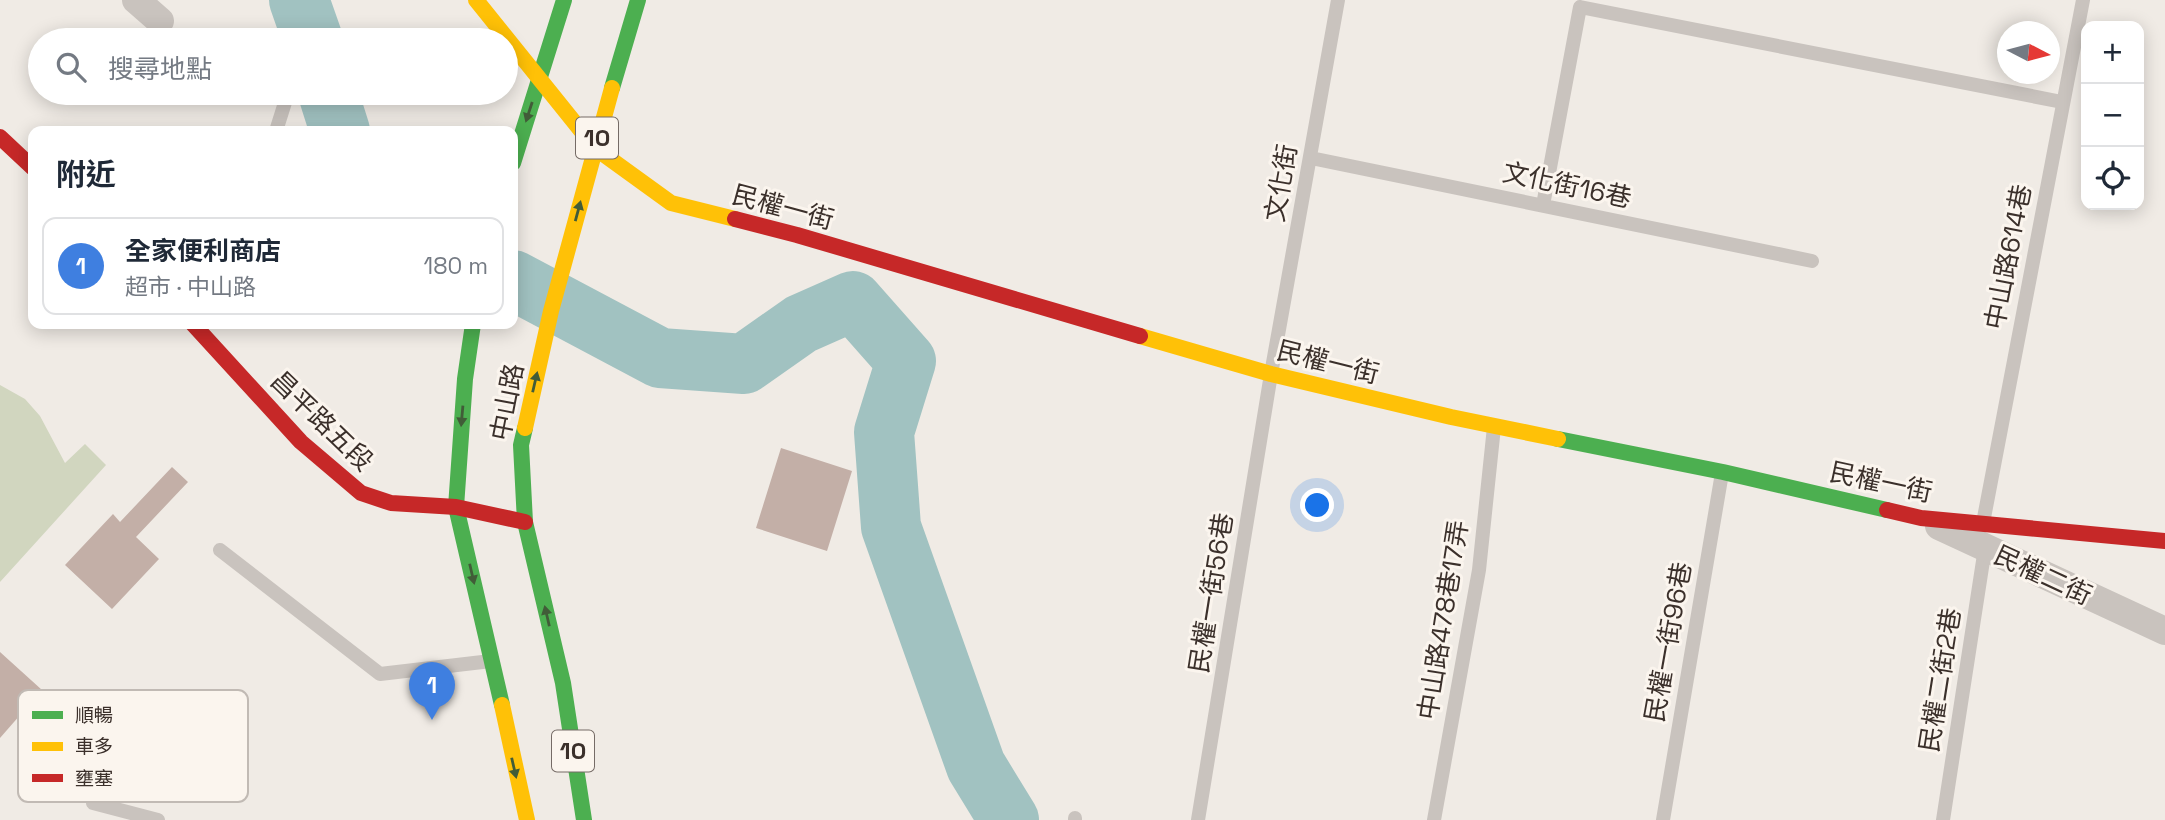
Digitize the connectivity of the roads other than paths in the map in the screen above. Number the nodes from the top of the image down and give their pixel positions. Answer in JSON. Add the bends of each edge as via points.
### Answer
{"nodes":[{"id":1,"x":136,"y":0,"type":"edge"},
{"id":2,"x":476,"y":0,"type":"edge"},
{"id":3,"x":564,"y":0,"type":"edge"},
{"id":4,"x":638,"y":0,"type":"edge"},
{"id":5,"x":1338,"y":0,"type":"edge"},
{"id":6,"x":2083,"y":0,"type":"edge"},
{"id":7,"x":160,"y":21,"type":"dead end"},
{"id":8,"x":498,"y":28,"type":"edge"},
{"id":9,"x":518,"y":53,"type":"edge"},
{"id":10,"x":539,"y":79,"type":"junction"},
{"id":11,"x":2062,"y":102,"type":"junction"},
{"id":12,"x":284,"y":105,"type":"edge"},
{"id":13,"x":278,"y":126,"type":"edge"},
{"id":14,"x":0,"y":137,"type":"edge"},
{"id":15,"x":518,"y":147,"type":"edge"},
{"id":16,"x":594,"y":148,"type":"junction"},
{"id":17,"x":1311,"y":158,"type":"junction"},
{"id":18,"x":28,"y":163,"type":"edge"},
{"id":19,"x":1543,"y":205,"type":"junction"},
{"id":20,"x":1812,"y":261,"type":"dead end"},
{"id":21,"x":198,"y":329,"type":"edge"},
{"id":22,"x":472,"y":329,"type":"edge"},
{"id":23,"x":1271,"y":374,"type":"junction"},
{"id":24,"x":1494,"y":426,"type":"junction"},
{"id":25,"x":1723,"y":472,"type":"junction"},
{"id":26,"x":456,"y":508,"type":"junction"},
{"id":27,"x":1921,"y":518,"type":"joint"},
{"id":28,"x":525,"y":522,"type":"junction"},
{"id":29,"x":1984,"y":536,"type":"junction"},
{"id":30,"x":2165,"y":541,"type":"edge"},
{"id":31,"x":220,"y":550,"type":"dead end"},
{"id":32,"x":2165,"y":631,"type":"edge"},
{"id":33,"x":492,"y":661,"type":"junction"},
{"id":34,"x":93,"y":803,"type":"dead end"},
{"id":35,"x":158,"y":820,"type":"edge"},
{"id":36,"x":527,"y":820,"type":"edge"},
{"id":37,"x":584,"y":820,"type":"edge"},
{"id":38,"x":1198,"y":820,"type":"edge"},
{"id":39,"x":1434,"y":820,"type":"edge"},
{"id":40,"x":1662,"y":820,"type":"edge"},
{"id":41,"x":1943,"y":820,"type":"edge"}],
"edges":[{"from":1,"to":7,"type":"street"},
{"from":2,"to":8,"type":"street","name":"民權一街"},
{"from":3,"to":10,"type":"street"},
{"from":4,"to":16,"type":"street","name":"中山路","number":"10"},
{"from":5,"to":17,"type":"lane","name":"文化街"},
{"from":6,"to":11,"type":"lane","name":"中山路614巷"},
{"from":9,"to":10,"type":"street","name":"民權一街"},
{"from":10,"to":15,"type":"street","one_way":true},
{"from":10,"to":16,"type":"street","name":"民權一街"},
{"from":11,"to":19,"type":"lane","via":[[1580,7]]},
{"from":11,"to":29,"type":"lane","name":"中山路614巷"},
{"from":12,"to":13,"type":"lane"},
{"from":14,"to":18,"type":"street"},
{"from":16,"to":23,"type":"street","name":"民權一街","via":[[671,203],[797,235]]},
{"from":28,"to":16,"type":"street","name":"中山路","number":"10","one_way":true,"via":[[521,445]]},
{"from":17,"to":19,"type":"lane","name":"文化街16巷"},
{"from":17,"to":23,"type":"lane","name":"文化街"},
{"from":19,"to":20,"type":"lane","name":"文化街16巷"},
{"from":21,"to":26,"type":"street","name":"昌平路五段","via":[[301,442],[361,493],[391,503]]},
{"from":22,"to":26,"type":"street","name":"中山路","number":"10","one_way":true},
{"from":23,"to":24,"type":"street","name":"民權一街"},
{"from":23,"to":38,"type":"lane","name":"民權一街56巷"},
{"from":24,"to":25,"type":"street","name":"民權一街"},
{"from":24,"to":39,"type":"lane","name":"中山路478巷17弄","via":[[1479,570]]},
{"from":25,"to":27,"type":"street","name":"民權一街"},
{"from":25,"to":40,"type":"lane","name":"民權一街96巷"},
{"from":26,"to":28,"type":"street","name":"昌平路五段"},
{"from":26,"to":33,"type":"street","name":"中山路","number":"10","one_way":true},
{"from":27,"to":29,"type":"street","name":"民權二街"},
{"from":37,"to":28,"type":"street","name":"中山路","number":"10","one_way":true,"via":[[563,683]]},
{"from":29,"to":30,"type":"street"},
{"from":29,"to":32,"type":"street","name":"民權二街"},
{"from":29,"to":41,"type":"lane","name":"民權二街2巷"},
{"from":31,"to":33,"type":"lane","via":[[380,674]]},
{"from":33,"to":36,"type":"street","name":"中山路","number":"10","one_way":true},
{"from":34,"to":35,"type":"lane"}]}
